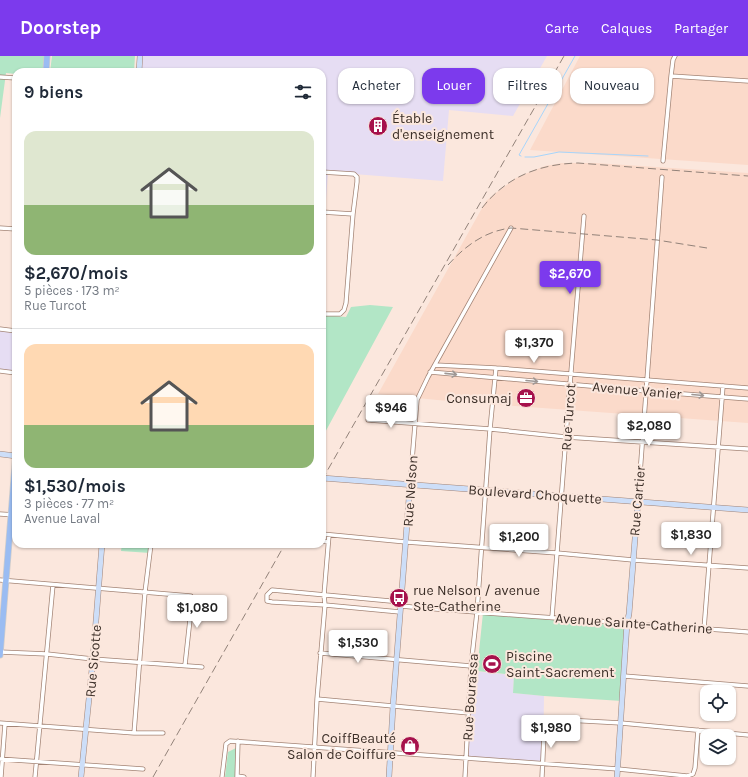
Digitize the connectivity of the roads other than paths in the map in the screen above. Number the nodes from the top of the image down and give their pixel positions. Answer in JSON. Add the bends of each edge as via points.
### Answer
{"nodes":[{"id":1,"x":47,"y":56,"type":"edge"},
{"id":2,"x":140,"y":56,"type":"edge"},
{"id":3,"x":675,"y":56,"type":"edge"},
{"id":4,"x":46,"y":68,"type":"edge"},
{"id":5,"x":139,"y":68,"type":"edge"},
{"id":6,"x":671,"y":76,"type":"junction"},
{"id":7,"x":0,"y":77,"type":"edge"},
{"id":8,"x":12,"y":78,"type":"edge"},
{"id":9,"x":748,"y":81,"type":"edge"},
{"id":10,"x":663,"y":161,"type":"dead end"},
{"id":11,"x":326,"y":172,"type":"edge"},
{"id":12,"x":662,"y":177,"type":"dead end"},
{"id":13,"x":326,"y":212,"type":"edge"},
{"id":14,"x":353,"y":214,"type":"junction"},
{"id":15,"x":584,"y":216,"type":"dead end"},
{"id":16,"x":0,"y":228,"type":"edge"},
{"id":17,"x":511,"y":228,"type":"dead end"},
{"id":18,"x":12,"y":229,"type":"edge"},
{"id":19,"x":326,"y":314,"type":"edge"},
{"id":20,"x":0,"y":329,"type":"edge"},
{"id":21,"x":12,"y":330,"type":"edge"},
{"id":22,"x":435,"y":364,"type":"junction"},
{"id":23,"x":474,"y":367,"type":"junction"},
{"id":24,"x":496,"y":368,"type":"junction"},
{"id":25,"x":0,"y":371,"type":"edge"},
{"id":26,"x":12,"y":372,"type":"edge"},
{"id":27,"x":430,"y":372,"type":"junction"},
{"id":28,"x":571,"y":375,"type":"junction"},
{"id":29,"x":473,"y":376,"type":"junction"},
{"id":30,"x":495,"y":378,"type":"junction"},
{"id":31,"x":646,"y":380,"type":"junction"},
{"id":32,"x":570,"y":384,"type":"junction"},
{"id":33,"x":723,"y":386,"type":"junction"},
{"id":34,"x":748,"y":388,"type":"edge"},
{"id":35,"x":646,"y":391,"type":"junction"},
{"id":36,"x":722,"y":397,"type":"junction"},
{"id":37,"x":748,"y":399,"type":"edge"},
{"id":38,"x":368,"y":420,"type":"dead end"},
{"id":39,"x":415,"y":423,"type":"junction"},
{"id":40,"x":490,"y":429,"type":"junction"},
{"id":41,"x":566,"y":437,"type":"junction"},
{"id":42,"x":642,"y":442,"type":"junction"},
{"id":43,"x":718,"y":447,"type":"junction"},
{"id":44,"x":748,"y":449,"type":"edge"},
{"id":45,"x":0,"y":454,"type":"edge"},
{"id":46,"x":12,"y":455,"type":"edge"},
{"id":47,"x":326,"y":478,"type":"edge"},
{"id":48,"x":410,"y":485,"type":"junction"},
{"id":49,"x":486,"y":490,"type":"junction"},
{"id":50,"x":562,"y":496,"type":"junction"},
{"id":51,"x":638,"y":501,"type":"junction"},
{"id":52,"x":714,"y":507,"type":"junction"},
{"id":53,"x":748,"y":510,"type":"edge"},
{"id":54,"x":0,"y":514,"type":"edge"},
{"id":55,"x":12,"y":515,"type":"edge"},
{"id":56,"x":12,"y":527,"type":"edge"},
{"id":57,"x":326,"y":535,"type":"edge"},
{"id":58,"x":329,"y":535,"type":"junction"},
{"id":59,"x":328,"y":542,"type":"joint"},
{"id":60,"x":406,"y":542,"type":"junction"},
{"id":61,"x":481,"y":547,"type":"junction"},
{"id":62,"x":102,"y":548,"type":"edge"},
{"id":63,"x":150,"y":548,"type":"edge"},
{"id":64,"x":558,"y":553,"type":"junction"},
{"id":65,"x":633,"y":560,"type":"junction"},
{"id":66,"x":710,"y":565,"type":"junction"},
{"id":67,"x":748,"y":568,"type":"edge"},
{"id":68,"x":3,"y":581,"type":"edge"},
{"id":69,"x":53,"y":585,"type":"junction"},
{"id":70,"x":99,"y":588,"type":"junction"},
{"id":71,"x":145,"y":592,"type":"junction"},
{"id":72,"x":324,"y":595,"type":"junction"},
{"id":73,"x":325,"y":605,"type":"junction"},
{"id":74,"x":401,"y":606,"type":"junction"},
{"id":75,"x":477,"y":612,"type":"junction"},
{"id":76,"x":552,"y":617,"type":"junction"},
{"id":77,"x":627,"y":623,"type":"junction"},
{"id":78,"x":704,"y":629,"type":"junction"},
{"id":79,"x":748,"y":632,"type":"edge"},
{"id":80,"x":0,"y":653,"type":"edge"},
{"id":81,"x":320,"y":653,"type":"junction"},
{"id":82,"x":47,"y":654,"type":"junction"},
{"id":83,"x":93,"y":659,"type":"junction"},
{"id":84,"x":397,"y":659,"type":"junction"},
{"id":85,"x":139,"y":662,"type":"junction"},
{"id":86,"x":186,"y":665,"type":"junction"},
{"id":87,"x":471,"y":666,"type":"junction"},
{"id":88,"x":202,"y":667,"type":"dead end"},
{"id":89,"x":624,"y":676,"type":"junction"},
{"id":90,"x":748,"y":686,"type":"edge"},
{"id":91,"x":317,"y":698,"type":"junction"},
{"id":92,"x":393,"y":706,"type":"junction"},
{"id":93,"x":469,"y":713,"type":"junction"},
{"id":94,"x":621,"y":723,"type":"junction"},
{"id":95,"x":2,"y":724,"type":"edge"},
{"id":96,"x":40,"y":726,"type":"junction"},
{"id":97,"x":86,"y":730,"type":"junction"},
{"id":98,"x":698,"y":730,"type":"junction"},
{"id":99,"x":134,"y":733,"type":"junction"},
{"id":100,"x":164,"y":733,"type":"dead end"},
{"id":101,"x":748,"y":734,"type":"edge"},
{"id":102,"x":238,"y":741,"type":"junction"},
{"id":103,"x":314,"y":747,"type":"junction"},
{"id":104,"x":390,"y":752,"type":"junction"},
{"id":105,"x":466,"y":758,"type":"junction"},
{"id":106,"x":1,"y":759,"type":"edge"},
{"id":107,"x":37,"y":761,"type":"junction"},
{"id":108,"x":543,"y":764,"type":"junction"},
{"id":109,"x":82,"y":765,"type":"junction"},
{"id":110,"x":618,"y":769,"type":"junction"},
{"id":111,"x":142,"y":770,"type":"dead end"},
{"id":112,"x":1,"y":777,"type":"edge"},
{"id":113,"x":35,"y":777,"type":"edge"},
{"id":114,"x":81,"y":777,"type":"edge"},
{"id":115,"x":222,"y":777,"type":"edge"},
{"id":116,"x":237,"y":777,"type":"edge"},
{"id":117,"x":244,"y":777,"type":"edge"},
{"id":118,"x":313,"y":777,"type":"edge"},
{"id":119,"x":389,"y":777,"type":"edge"},
{"id":120,"x":465,"y":777,"type":"edge"},
{"id":121,"x":542,"y":777,"type":"edge"},
{"id":122,"x":617,"y":777,"type":"edge"}],
"edges":[{"from":1,"to":4,"type":"main road"},
{"from":2,"to":5,"type":"street"},
{"from":3,"to":6,"type":"street"},
{"from":6,"to":9,"type":"street"},
{"from":6,"to":10,"type":"street"},
{"from":7,"to":8,"type":"street"},
{"from":11,"to":14,"type":"street","via":[[354,174],[357,177]]},
{"from":12,"to":31,"type":"street","name":"Rue Cartier"},
{"from":13,"to":14,"type":"street"},
{"from":14,"to":19,"type":"street","via":[[344,310],[340,314]]},
{"from":15,"to":28,"type":"street","name":"Rue Turcot"},
{"from":16,"to":18,"type":"street"},
{"from":17,"to":22,"type":"street","name":"Rue Nelson"},
{"from":20,"to":21,"type":"street"},
{"from":22,"to":23,"type":"street","name":"Avenue Vanier"},
{"from":22,"to":27,"type":"street","name":"Rue Nelson"},
{"from":23,"to":24,"type":"street","name":"Avenue Vanier"},
{"from":23,"to":29,"type":"street"},
{"from":24,"to":28,"type":"street","name":"Avenue Vanier"},
{"from":24,"to":30,"type":"street","name":"Rue Bourassa"},
{"from":25,"to":26,"type":"street"},
{"from":27,"to":29,"type":"street","name":"Avenue Vanier","one_way":true},
{"from":27,"to":39,"type":"street","name":"Rue Nelson","via":[[417,400]]},
{"from":28,"to":31,"type":"street","name":"Avenue Vanier"},
{"from":28,"to":32,"type":"street","name":"Rue Turcot"},
{"from":29,"to":30,"type":"street","name":"Avenue Vanier"},
{"from":30,"to":32,"type":"street","name":"Avenue Vanier","one_way":true},
{"from":30,"to":40,"type":"street","name":"Rue Bourassa"},
{"from":31,"to":33,"type":"street","name":"Avenue Vanier"},
{"from":31,"to":35,"type":"street","name":"Rue Cartier"},
{"from":32,"to":35,"type":"street","name":"Avenue Vanier"},
{"from":32,"to":41,"type":"street","name":"Rue Turcot"},
{"from":33,"to":34,"type":"street","name":"Avenue Vanier"},
{"from":33,"to":36,"type":"street"},
{"from":35,"to":36,"type":"street","name":"Avenue Vanier","one_way":true},
{"from":35,"to":42,"type":"street","name":"Rue Cartier"},
{"from":36,"to":37,"type":"street","name":"Avenue Vanier"},
{"from":36,"to":43,"type":"street"},
{"from":38,"to":39,"type":"street"},
{"from":39,"to":40,"type":"street"},
{"from":39,"to":48,"type":"street","name":"Rue Nelson"},
{"from":40,"to":41,"type":"street"},
{"from":40,"to":49,"type":"street","name":"Rue Bourassa"},
{"from":41,"to":42,"type":"street"},
{"from":41,"to":50,"type":"street","name":"Rue Turcot"},
{"from":42,"to":43,"type":"street"},
{"from":42,"to":51,"type":"street","name":"Rue Cartier"},
{"from":43,"to":44,"type":"street"},
{"from":43,"to":52,"type":"street"},
{"from":45,"to":46,"type":"street"},
{"from":47,"to":48,"type":"street","name":"Boulevard Choquette"},
{"from":48,"to":49,"type":"street","name":"Boulevard Choquette"},
{"from":48,"to":60,"type":"street","name":"Rue Nelson"},
{"from":49,"to":50,"type":"street","name":"Boulevard Choquette"},
{"from":49,"to":61,"type":"street","name":"Rue Bourassa"},
{"from":50,"to":51,"type":"street","name":"Boulevard Choquette"},
{"from":50,"to":64,"type":"street","name":"Rue Turcot"},
{"from":51,"to":52,"type":"street","name":"Boulevard Choquette"},
{"from":51,"to":65,"type":"street","name":"Rue Cartier"},
{"from":52,"to":53,"type":"street","name":"Boulevard Choquette"},
{"from":52,"to":66,"type":"street"},
{"from":54,"to":55,"type":"street"},
{"from":56,"to":68,"type":"main road"},
{"from":57,"to":58,"type":"street"},
{"from":58,"to":59,"type":"street"},
{"from":58,"to":60,"type":"street"},
{"from":59,"to":72,"type":"street"},
{"from":60,"to":61,"type":"street"},
{"from":60,"to":74,"type":"street","name":"Rue Nelson"},
{"from":61,"to":64,"type":"street"},
{"from":61,"to":75,"type":"street","name":"Rue Bourassa"},
{"from":62,"to":70,"type":"street","name":"Rue Sicotte"},
{"from":63,"to":71,"type":"street"},
{"from":64,"to":65,"type":"street"},
{"from":64,"to":76,"type":"street","name":"Rue Turcot"},
{"from":65,"to":66,"type":"street"},
{"from":65,"to":77,"type":"street","name":"Rue Cartier"},
{"from":66,"to":67,"type":"street"},
{"from":66,"to":78,"type":"street"},
{"from":68,"to":69,"type":"street"},
{"from":68,"to":80,"type":"main road"},
{"from":69,"to":70,"type":"street"},
{"from":69,"to":82,"type":"street"},
{"from":70,"to":71,"type":"street"},
{"from":70,"to":83,"type":"street","name":"Rue Sicotte"},
{"from":71,"to":85,"type":"street"},
{"from":71,"to":86,"type":"street","via":[[190,596],[192,601]]},
{"from":72,"to":73,"type":"street"},
{"from":72,"to":73,"type":"street","name":"Avenue Sainte-Catherine","via":[[272,590],[267,595],[267,601]]},
{"from":72,"to":74,"type":"street","name":"Avenue Sainte-Catherine"},
{"from":73,"to":74,"type":"street","name":"Avenue Sainte-Catherine"},
{"from":73,"to":81,"type":"street"},
{"from":74,"to":75,"type":"street","name":"Avenue Sainte-Catherine"},
{"from":74,"to":84,"type":"street","name":"Rue Nelson"},
{"from":75,"to":76,"type":"street","name":"Avenue Sainte-Catherine"},
{"from":75,"to":87,"type":"street","name":"Rue Bourassa"},
{"from":76,"to":77,"type":"street","name":"Avenue Sainte-Catherine"},
{"from":77,"to":78,"type":"street","name":"Avenue Sainte-Catherine"},
{"from":77,"to":89,"type":"street","name":"Rue Cartier"},
{"from":78,"to":79,"type":"street","name":"Avenue Sainte-Catherine"},
{"from":80,"to":82,"type":"street"},
{"from":81,"to":84,"type":"street"},
{"from":81,"to":91,"type":"street"},
{"from":82,"to":83,"type":"street"},
{"from":82,"to":96,"type":"street"},
{"from":83,"to":85,"type":"street"},
{"from":83,"to":97,"type":"street","name":"Rue Sicotte"},
{"from":84,"to":87,"type":"street"},
{"from":84,"to":92,"type":"street","name":"Rue Nelson"},
{"from":85,"to":86,"type":"street"},
{"from":85,"to":99,"type":"street"},
{"from":86,"to":88,"type":"street"},
{"from":87,"to":93,"type":"street","name":"Rue Bourassa"},
{"from":89,"to":90,"type":"street"},
{"from":89,"to":94,"type":"street","name":"Rue Cartier"},
{"from":91,"to":92,"type":"street"},
{"from":91,"to":103,"type":"street"},
{"from":92,"to":93,"type":"street"},
{"from":92,"to":104,"type":"street","name":"Rue Nelson"},
{"from":93,"to":105,"type":"street","name":"Rue Bourassa"},
{"from":94,"to":98,"type":"street"},
{"from":94,"to":108,"type":"street","via":[[548,719],[544,734]]},
{"from":94,"to":110,"type":"street","name":"Rue Cartier"},
{"from":95,"to":96,"type":"street"},
{"from":95,"to":106,"type":"street"},
{"from":96,"to":97,"type":"street"},
{"from":96,"to":107,"type":"street"},
{"from":97,"to":99,"type":"street"},
{"from":97,"to":109,"type":"street","name":"Rue Sicotte"},
{"from":98,"to":101,"type":"street"},
{"from":98,"to":110,"type":"street","via":[[696,768],[693,774],[687,776]]},
{"from":99,"to":100,"type":"street"},
{"from":102,"to":103,"type":"street"},
{"from":102,"to":115,"type":"street","via":[[226,744]]},
{"from":102,"to":116,"type":"street"},
{"from":103,"to":104,"type":"street"},
{"from":103,"to":118,"type":"street"},
{"from":104,"to":105,"type":"street"},
{"from":104,"to":119,"type":"street","name":"Rue Nelson"},
{"from":105,"to":108,"type":"street"},
{"from":105,"to":120,"type":"street","name":"Rue Bourassa"},
{"from":106,"to":107,"type":"street"},
{"from":106,"to":112,"type":"street"},
{"from":107,"to":109,"type":"street"},
{"from":107,"to":113,"type":"street"},
{"from":108,"to":110,"type":"street"},
{"from":108,"to":121,"type":"street"},
{"from":109,"to":111,"type":"street"},
{"from":109,"to":114,"type":"street","name":"Rue Sicotte"},
{"from":110,"to":122,"type":"street","name":"Rue Cartier"},
{"from":116,"to":117,"type":"street"}]}
